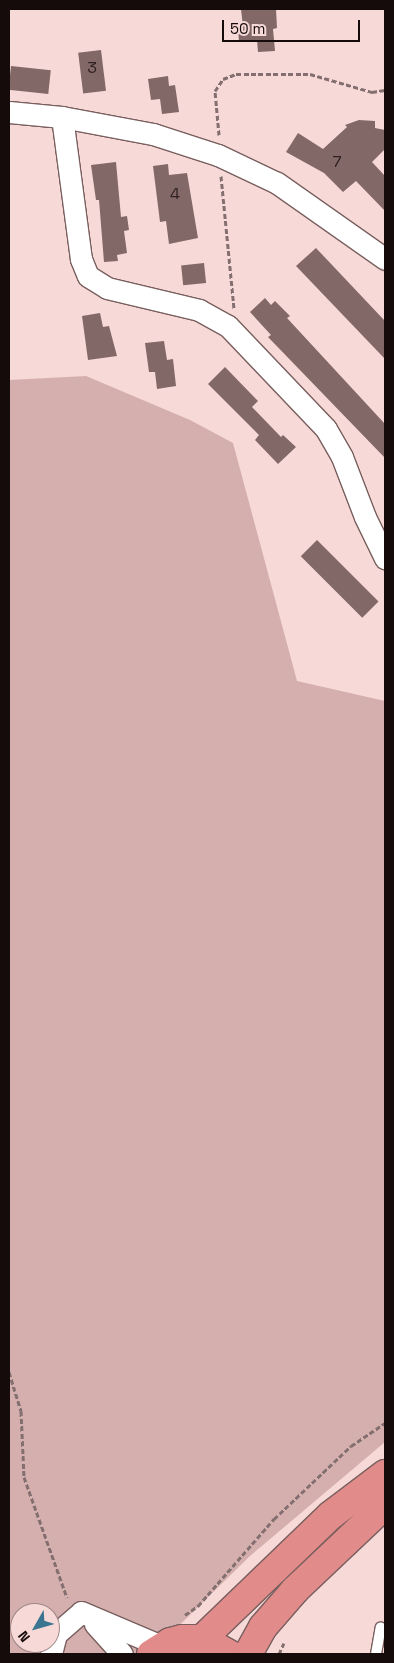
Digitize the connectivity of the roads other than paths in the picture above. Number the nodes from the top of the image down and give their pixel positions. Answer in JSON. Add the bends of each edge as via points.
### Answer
{"nodes":[{"id":1,"x":9,"y":112,"type":"edge"},
{"id":2,"x":62,"y":117,"type":"junction"},
{"id":3,"x":385,"y":260,"type":"edge"},
{"id":4,"x":385,"y":558,"type":"edge"},
{"id":5,"x":385,"y":1474,"type":"edge"},
{"id":6,"x":385,"y":1505,"type":"edge"},
{"id":7,"x":82,"y":1612,"type":"junction"},
{"id":8,"x":380,"y":1627,"type":"dead end"},
{"id":9,"x":202,"y":1640,"type":"junction"},
{"id":10,"x":156,"y":1650,"type":"edge"},
{"id":11,"x":51,"y":1654,"type":"edge"},
{"id":12,"x":122,"y":1654,"type":"edge"},
{"id":13,"x":229,"y":1654,"type":"edge"},
{"id":14,"x":248,"y":1654,"type":"edge"},
{"id":15,"x":376,"y":1654,"type":"edge"}],
"edges":[{"from":1,"to":2,"type":"street"},
{"from":2,"to":3,"type":"street","via":[[153,134],[218,155],[284,188]]},
{"from":2,"to":4,"type":"street","via":[[81,259],[88,276],[107,288],[199,310],[228,326],[326,428],[342,457]]},
{"from":5,"to":9,"type":"highway","via":[[331,1515]]},
{"from":6,"to":14,"type":"highway","via":[[295,1590],[263,1628]]},
{"from":7,"to":10,"type":"street"},
{"from":7,"to":11,"type":"street","via":[[56,1634]]},
{"from":7,"to":12,"type":"street"},
{"from":8,"to":15,"type":"lane"},
{"from":9,"to":10,"type":"highway","via":[[182,1639]]},
{"from":9,"to":13,"type":"highway"}]}
